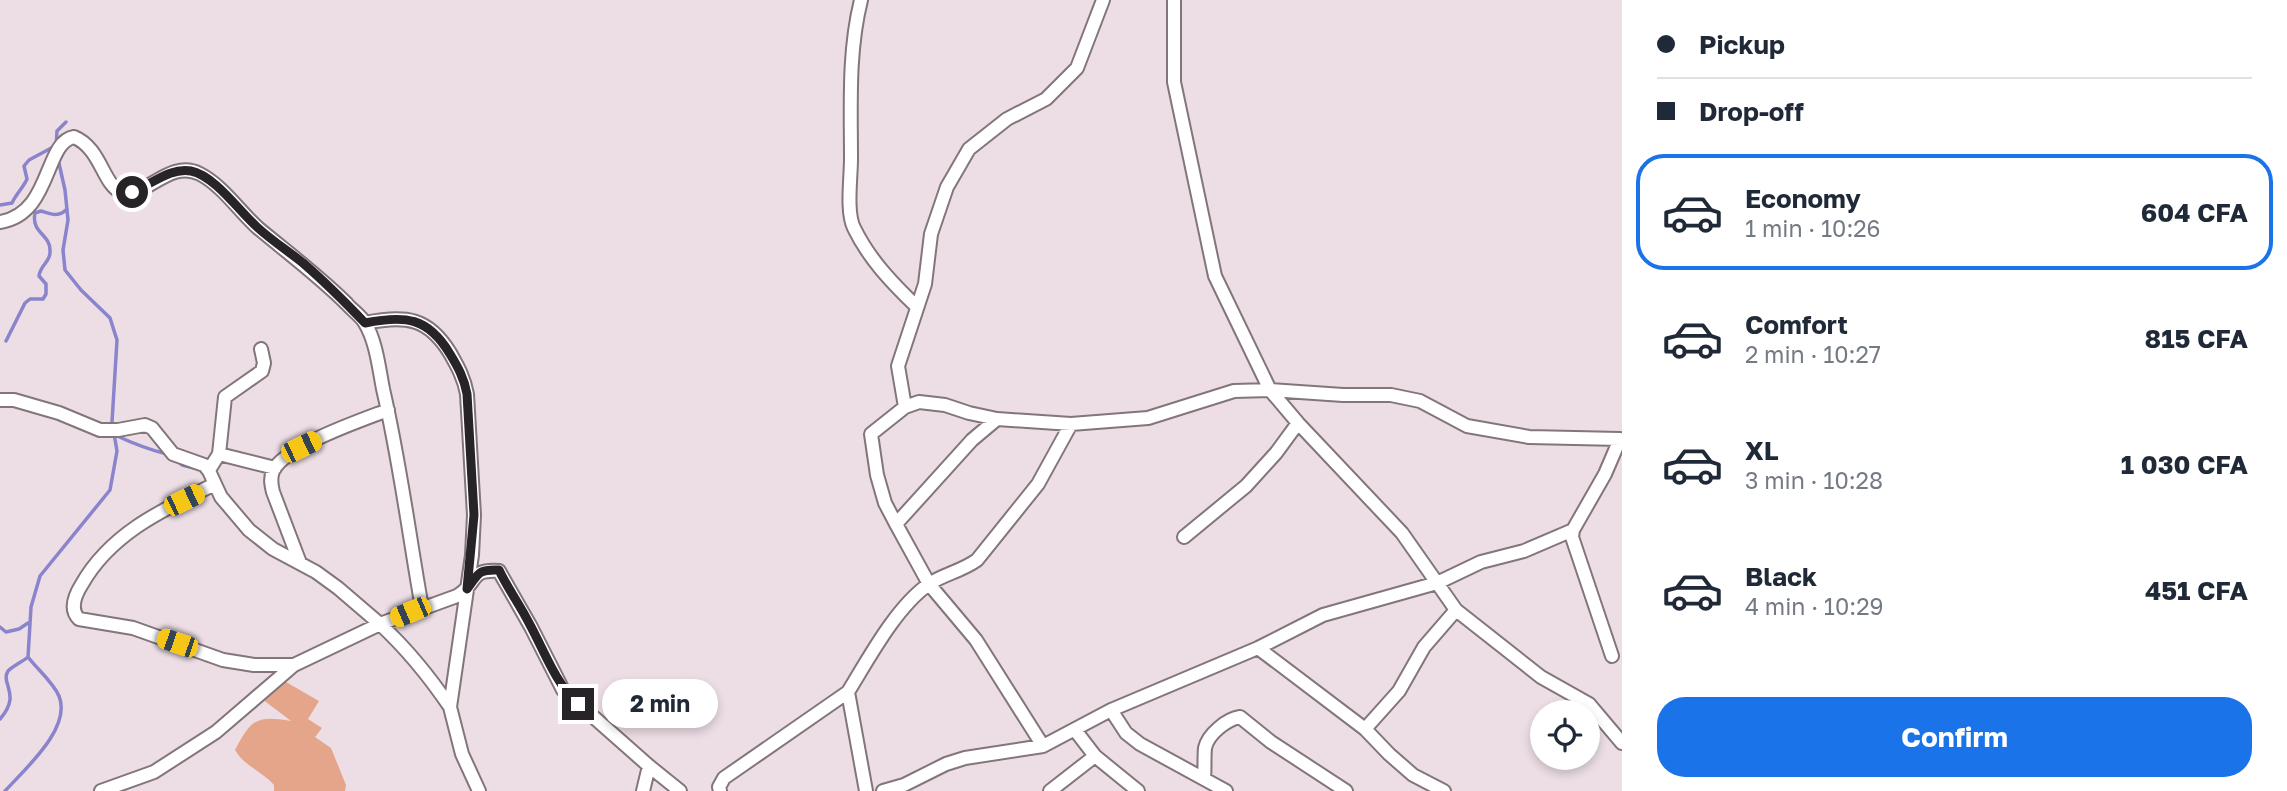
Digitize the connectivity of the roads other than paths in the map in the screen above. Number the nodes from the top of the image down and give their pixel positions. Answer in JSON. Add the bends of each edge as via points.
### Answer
{"nodes":[{"id":1,"x":861,"y":0,"type":"edge"},
{"id":2,"x":1103,"y":0,"type":"edge"},
{"id":3,"x":1174,"y":0,"type":"edge"},
{"id":4,"x":0,"y":222,"type":"edge"},
{"id":5,"x":917,"y":307,"type":"junction"},
{"id":6,"x":365,"y":323,"type":"junction"},
{"id":7,"x":261,"y":349,"type":"dead end"},
{"id":8,"x":1270,"y":390,"type":"junction"},
{"id":9,"x":0,"y":400,"type":"edge"},
{"id":10,"x":905,"y":407,"type":"junction"},
{"id":11,"x":388,"y":410,"type":"junction"},
{"id":12,"x":997,"y":418,"type":"junction"},
{"id":13,"x":1298,"y":423,"type":"junction"},
{"id":14,"x":1071,"y":424,"type":"junction"},
{"id":15,"x":219,"y":454,"type":"junction"},
{"id":16,"x":275,"y":468,"type":"junction"},
{"id":17,"x":209,"y":471,"type":"junction"},
{"id":18,"x":215,"y":484,"type":"junction"},
{"id":19,"x":896,"y":524,"type":"junction"},
{"id":20,"x":1573,"y":530,"type":"junction"},
{"id":21,"x":1184,"y":537,"type":"dead end"},
{"id":22,"x":299,"y":563,"type":"junction"},
{"id":23,"x":1437,"y":583,"type":"junction"},
{"id":24,"x":929,"y":584,"type":"junction"},
{"id":25,"x":467,"y":589,"type":"junction"},
{"id":26,"x":422,"y":608,"type":"junction"},
{"id":27,"x":1456,"y":610,"type":"junction"},
{"id":28,"x":380,"y":624,"type":"junction"},
{"id":29,"x":1258,"y":648,"type":"junction"},
{"id":30,"x":1612,"y":656,"type":"dead end"},
{"id":31,"x":294,"y":665,"type":"junction"},
{"id":32,"x":848,"y":692,"type":"junction"},
{"id":33,"x":450,"y":707,"type":"junction"},
{"id":34,"x":1111,"y":710,"type":"junction"},
{"id":35,"x":1365,"y":729,"type":"junction"},
{"id":36,"x":1075,"y":730,"type":"junction"},
{"id":37,"x":1622,"y":743,"type":"edge"},
{"id":38,"x":1043,"y":746,"type":"junction"},
{"id":39,"x":1095,"y":756,"type":"junction"},
{"id":40,"x":649,"y":766,"type":"junction"},
{"id":41,"x":1204,"y":778,"type":"junction"},
{"id":42,"x":101,"y":791,"type":"edge"},
{"id":43,"x":479,"y":791,"type":"edge"},
{"id":44,"x":643,"y":791,"type":"edge"},
{"id":45,"x":680,"y":791,"type":"edge"},
{"id":46,"x":720,"y":791,"type":"edge"},
{"id":47,"x":866,"y":791,"type":"edge"},
{"id":48,"x":883,"y":791,"type":"edge"},
{"id":49,"x":1050,"y":791,"type":"edge"},
{"id":50,"x":1138,"y":791,"type":"edge"},
{"id":51,"x":1226,"y":791,"type":"edge"},
{"id":52,"x":1346,"y":791,"type":"edge"},
{"id":53,"x":1444,"y":791,"type":"edge"}],
"edges":[{"from":1,"to":5,"type":"street","via":[[849,109],[852,225],[888,279]]},
{"from":2,"to":5,"type":"street","via":[[1076,68],[1062,86],[1007,119],[969,149],[947,187],[935,222]]},
{"from":3,"to":8,"type":"street","via":[[1174,82],[1214,276]]},
{"from":4,"to":6,"type":"street","via":[[12,220],[38,197],[52,162],[65,141],[74,137],[92,152],[108,182],[121,192],[147,187],[164,175],[189,170],[200,174]]},
{"from":5,"to":10,"type":"street","via":[[898,366]]},
{"from":6,"to":11,"type":"street"},
{"from":6,"to":25,"type":"street","via":[[385,319],[428,325],[463,376],[474,515]]},
{"from":7,"to":15,"type":"street","via":[[262,371],[225,397]]},
{"from":8,"to":13,"type":"street"},
{"from":8,"to":14,"type":"street","via":[[1234,391],[1148,418]]},
{"from":8,"to":20,"type":"street","via":[[1391,395],[1420,401],[1467,426],[1529,437],[1620,439]]},
{"from":9,"to":17,"type":"street","via":[[60,413],[100,430],[145,425],[173,454]]},
{"from":10,"to":12,"type":"street","via":[[933,402]]},
{"from":10,"to":19,"type":"street","via":[[871,434],[877,475]]},
{"from":11,"to":16,"type":"street","via":[[301,447]]},
{"from":11,"to":26,"type":"street"},
{"from":12,"to":14,"type":"street"},
{"from":12,"to":19,"type":"street"},
{"from":13,"to":21,"type":"street","via":[[1246,486]]},
{"from":13,"to":23,"type":"street","via":[[1402,533]]},
{"from":14,"to":24,"type":"street","via":[[1038,484],[977,560]]},
{"from":15,"to":16,"type":"street"},
{"from":15,"to":17,"type":"street"},
{"from":16,"to":22,"type":"street","via":[[273,492]]},
{"from":17,"to":18,"type":"street"},
{"from":18,"to":22,"type":"street","via":[[249,530]]},
{"from":18,"to":31,"type":"street","via":[[134,527],[102,555],[79,589],[75,615],[133,628],[223,660]]},
{"from":19,"to":24,"type":"street"},
{"from":20,"to":23,"type":"street","via":[[1524,551],[1481,562]]},
{"from":20,"to":30,"type":"street"},
{"from":22,"to":28,"type":"street"},
{"from":23,"to":27,"type":"street"},
{"from":23,"to":29,"type":"street","via":[[1323,615]]},
{"from":24,"to":32,"type":"street","via":[[883,636]]},
{"from":24,"to":38,"type":"street","via":[[976,640]]},
{"from":25,"to":26,"type":"street"},
{"from":25,"to":33,"type":"street"},
{"from":25,"to":40,"type":"street","via":[[479,572],[499,570],[564,690]]},
{"from":26,"to":28,"type":"street"},
{"from":27,"to":35,"type":"street","via":[[1424,647],[1399,691]]},
{"from":27,"to":37,"type":"street","via":[[1541,677],[1589,704]]},
{"from":28,"to":31,"type":"street"},
{"from":28,"to":33,"type":"street","via":[[409,651]]},
{"from":29,"to":34,"type":"street"},
{"from":29,"to":35,"type":"street"},
{"from":31,"to":42,"type":"street","via":[[196,745],[154,772]]},
{"from":32,"to":46,"type":"street","via":[[724,778]]},
{"from":32,"to":47,"type":"street"},
{"from":33,"to":43,"type":"street","via":[[462,754]]},
{"from":34,"to":36,"type":"street"},
{"from":34,"to":41,"type":"street","via":[[1133,739]]},
{"from":35,"to":53,"type":"street","via":[[1413,775]]},
{"from":36,"to":38,"type":"street"},
{"from":36,"to":39,"type":"street"},
{"from":38,"to":48,"type":"street","via":[[965,758]]},
{"from":39,"to":49,"type":"street"},
{"from":39,"to":50,"type":"street"},
{"from":40,"to":44,"type":"street"},
{"from":40,"to":45,"type":"street"},
{"from":41,"to":51,"type":"street"},
{"from":41,"to":52,"type":"street","via":[[1208,740],[1240,717]]}]}
